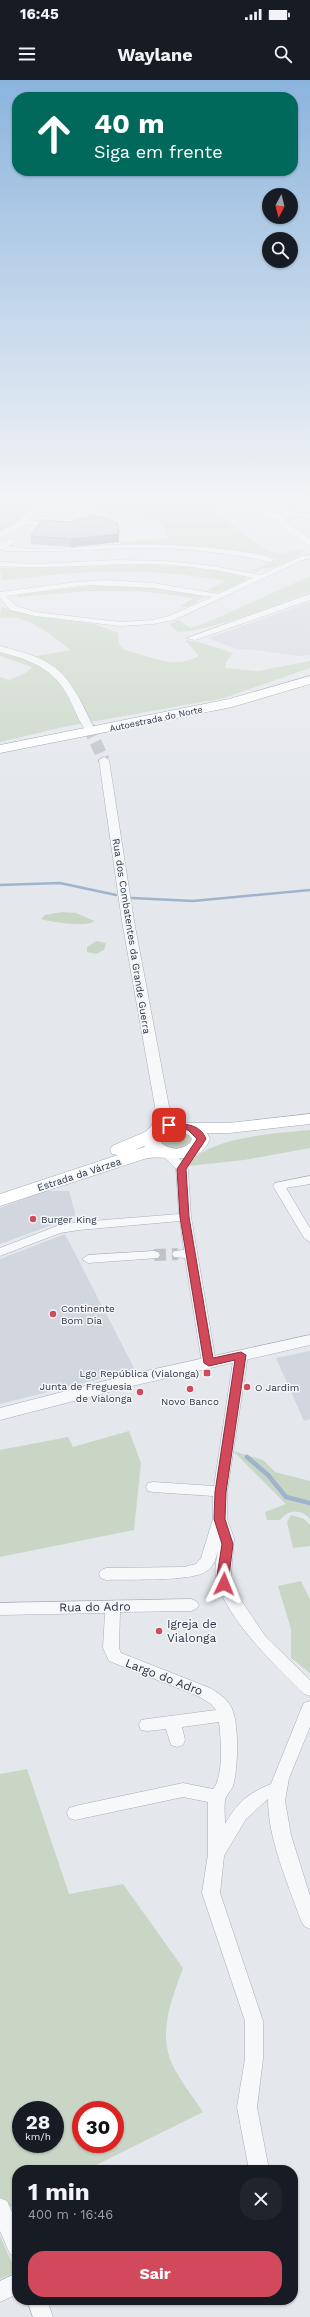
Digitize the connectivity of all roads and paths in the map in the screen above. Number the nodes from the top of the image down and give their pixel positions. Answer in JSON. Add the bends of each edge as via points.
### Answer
{"nodes":[{"id":1,"x":9,"y":602,"type":"edge"},
{"id":2,"x":205,"y":602,"type":"edge"},
{"id":3,"x":294,"y":602,"type":"edge"},
{"id":4,"x":192,"y":638,"type":"dead end"},
{"id":5,"x":0,"y":650,"type":"edge"},
{"id":6,"x":310,"y":680,"type":"edge"},
{"id":7,"x":310,"y":689,"type":"edge"},
{"id":8,"x":88,"y":726,"type":"tunnel mouth"},
{"id":9,"x":0,"y":748,"type":"edge"},
{"id":10,"x":0,"y":757,"type":"edge"},
{"id":11,"x":104,"y":760,"type":"tunnel mouth"},
{"id":12,"x":310,"y":1119,"type":"edge"},
{"id":13,"x":176,"y":1121,"type":"junction"},
{"id":14,"x":310,"y":1125,"type":"edge"},
{"id":15,"x":158,"y":1142,"type":"junction"},
{"id":16,"x":198,"y":1146,"type":"junction"},
{"id":17,"x":182,"y":1169,"type":"junction"},
{"id":18,"x":310,"y":1180,"type":"edge"},
{"id":19,"x":0,"y":1192,"type":"edge"},
{"id":20,"x":0,"y":1200,"type":"edge"},
{"id":21,"x":185,"y":1217,"type":"junction"},
{"id":22,"x":310,"y":1238,"type":"edge"},
{"id":23,"x":0,"y":1252,"type":"edge"},
{"id":24,"x":178,"y":1254,"type":"tunnel mouth"},
{"id":25,"x":191,"y":1254,"type":"junction"},
{"id":26,"x":154,"y":1255,"type":"tunnel mouth"},
{"id":27,"x":88,"y":1259,"type":"dead end"},
{"id":28,"x":310,"y":1340,"type":"edge"},
{"id":29,"x":241,"y":1355,"type":"junction"},
{"id":30,"x":209,"y":1363,"type":"junction"},
{"id":31,"x":0,"y":1414,"type":"edge"},
{"id":32,"x":153,"y":1487,"type":"dead end"},
{"id":33,"x":220,"y":1492,"type":"junction"},
{"id":34,"x":220,"y":1519,"type":"junction"},
{"id":35,"x":106,"y":1574,"type":"dead end"},
{"id":36,"x":191,"y":1605,"type":"dead end"},
{"id":37,"x":113,"y":1606,"type":"junction"},
{"id":38,"x":0,"y":1609,"type":"edge"},
{"id":39,"x":310,"y":1690,"type":"edge"},
{"id":40,"x":310,"y":1708,"type":"edge"},
{"id":41,"x":226,"y":1715,"type":"junction"},
{"id":42,"x":173,"y":1722,"type":"junction"},
{"id":43,"x":147,"y":1725,"type":"dead end"},
{"id":44,"x":177,"y":1740,"type":"dead end"},
{"id":45,"x":278,"y":1788,"type":"junction"},
{"id":46,"x":217,"y":1797,"type":"junction"},
{"id":47,"x":75,"y":1813,"type":"dead end"},
{"id":48,"x":216,"y":1854,"type":"junction"},
{"id":49,"x":310,"y":1922,"type":"edge"},
{"id":50,"x":258,"y":2165,"type":"edge"},
{"id":51,"x":0,"y":2208,"type":"edge"},
{"id":52,"x":12,"y":2236,"type":"edge"},
{"id":53,"x":12,"y":2286,"type":"edge"},
{"id":54,"x":0,"y":2292,"type":"edge"},
{"id":55,"x":39,"y":2305,"type":"edge"},
{"id":56,"x":43,"y":2317,"type":"edge"}],
"edges":[{"from":1,"to":2,"type":"street","via":[[19,611],[120,624],[172,618]]},
{"from":3,"to":4,"type":"street"},
{"from":5,"to":8,"type":"street","via":[[35,658],[52,668],[73,694]]},
{"from":6,"to":9,"type":"highway","name":"Autoestrada do Norte","via":[[232,703]]},
{"from":7,"to":10,"type":"highway","name":"Autoestrada do Norte","via":[[219,714]]},
{"from":11,"to":13,"type":"street","name":"Rua dos Combatentes da Grande Guerra","via":[[128,921]]},
{"from":12,"to":13,"type":"main road","name":"Estrada da Várzea","via":[[229,1128]]},
{"from":13,"to":15,"type":"main road","name":"Estrada da Várzea"},
{"from":13,"to":16,"type":"main road","via":[[200,1135]]},
{"from":14,"to":16,"type":"main road","name":"Estrada da Várzea"},
{"from":15,"to":16,"type":"main road","name":"Estrada da Várzea","via":[[182,1153]]},
{"from":15,"to":17,"type":"street"},
{"from":15,"to":19,"type":"main road","name":"Estrada da Várzea","via":[[112,1153]]},
{"from":15,"to":20,"type":"main road","name":"Estrada da Várzea","via":[[140,1154]]},
{"from":16,"to":17,"type":"street"},
{"from":17,"to":21,"type":"street"},
{"from":18,"to":22,"type":"street","via":[[279,1186]]},
{"from":21,"to":23,"type":"street","via":[[79,1226],[58,1230]]},
{"from":21,"to":25,"type":"street"},
{"from":24,"to":25,"type":"street"},
{"from":25,"to":30,"type":"street"},
{"from":26,"to":27,"type":"street"},
{"from":28,"to":29,"type":"street"},
{"from":29,"to":30,"type":"street"},
{"from":29,"to":33,"type":"street"},
{"from":30,"to":31,"type":"street"},
{"from":32,"to":33,"type":"street"},
{"from":33,"to":34,"type":"street"},
{"from":34,"to":35,"type":"street","via":[[208,1560],[201,1568],[184,1572]]},
{"from":34,"to":39,"type":"street","via":[[228,1544],[223,1576],[229,1594],[261,1641]]},
{"from":36,"to":37,"type":"street","name":"Rua do Adro"},
{"from":37,"to":38,"type":"street","name":"Rua do Adro"},
{"from":37,"to":41,"type":"street","name":"Largo do Adro","via":[[111,1648],[115,1657],[204,1692],[220,1703]]},
{"from":40,"to":45,"type":"street"},
{"from":41,"to":42,"type":"street"},
{"from":41,"to":46,"type":"street","via":[[228,1769],[224,1788]]},
{"from":42,"to":43,"type":"street"},
{"from":42,"to":44,"type":"street"},
{"from":45,"to":48,"type":"street","via":[[259,1796],[240,1814]]},
{"from":45,"to":49,"type":"street","via":[[278,1814],[286,1851]]},
{"from":46,"to":47,"type":"street","via":[[183,1790]]},
{"from":46,"to":48,"type":"street"},
{"from":48,"to":50,"type":"street","via":[[211,1893],[254,2021],[254,2059],[247,2107]]},
{"from":51,"to":52,"type":"street"},
{"from":53,"to":54,"type":"street"},
{"from":55,"to":56,"type":"street"}]}
